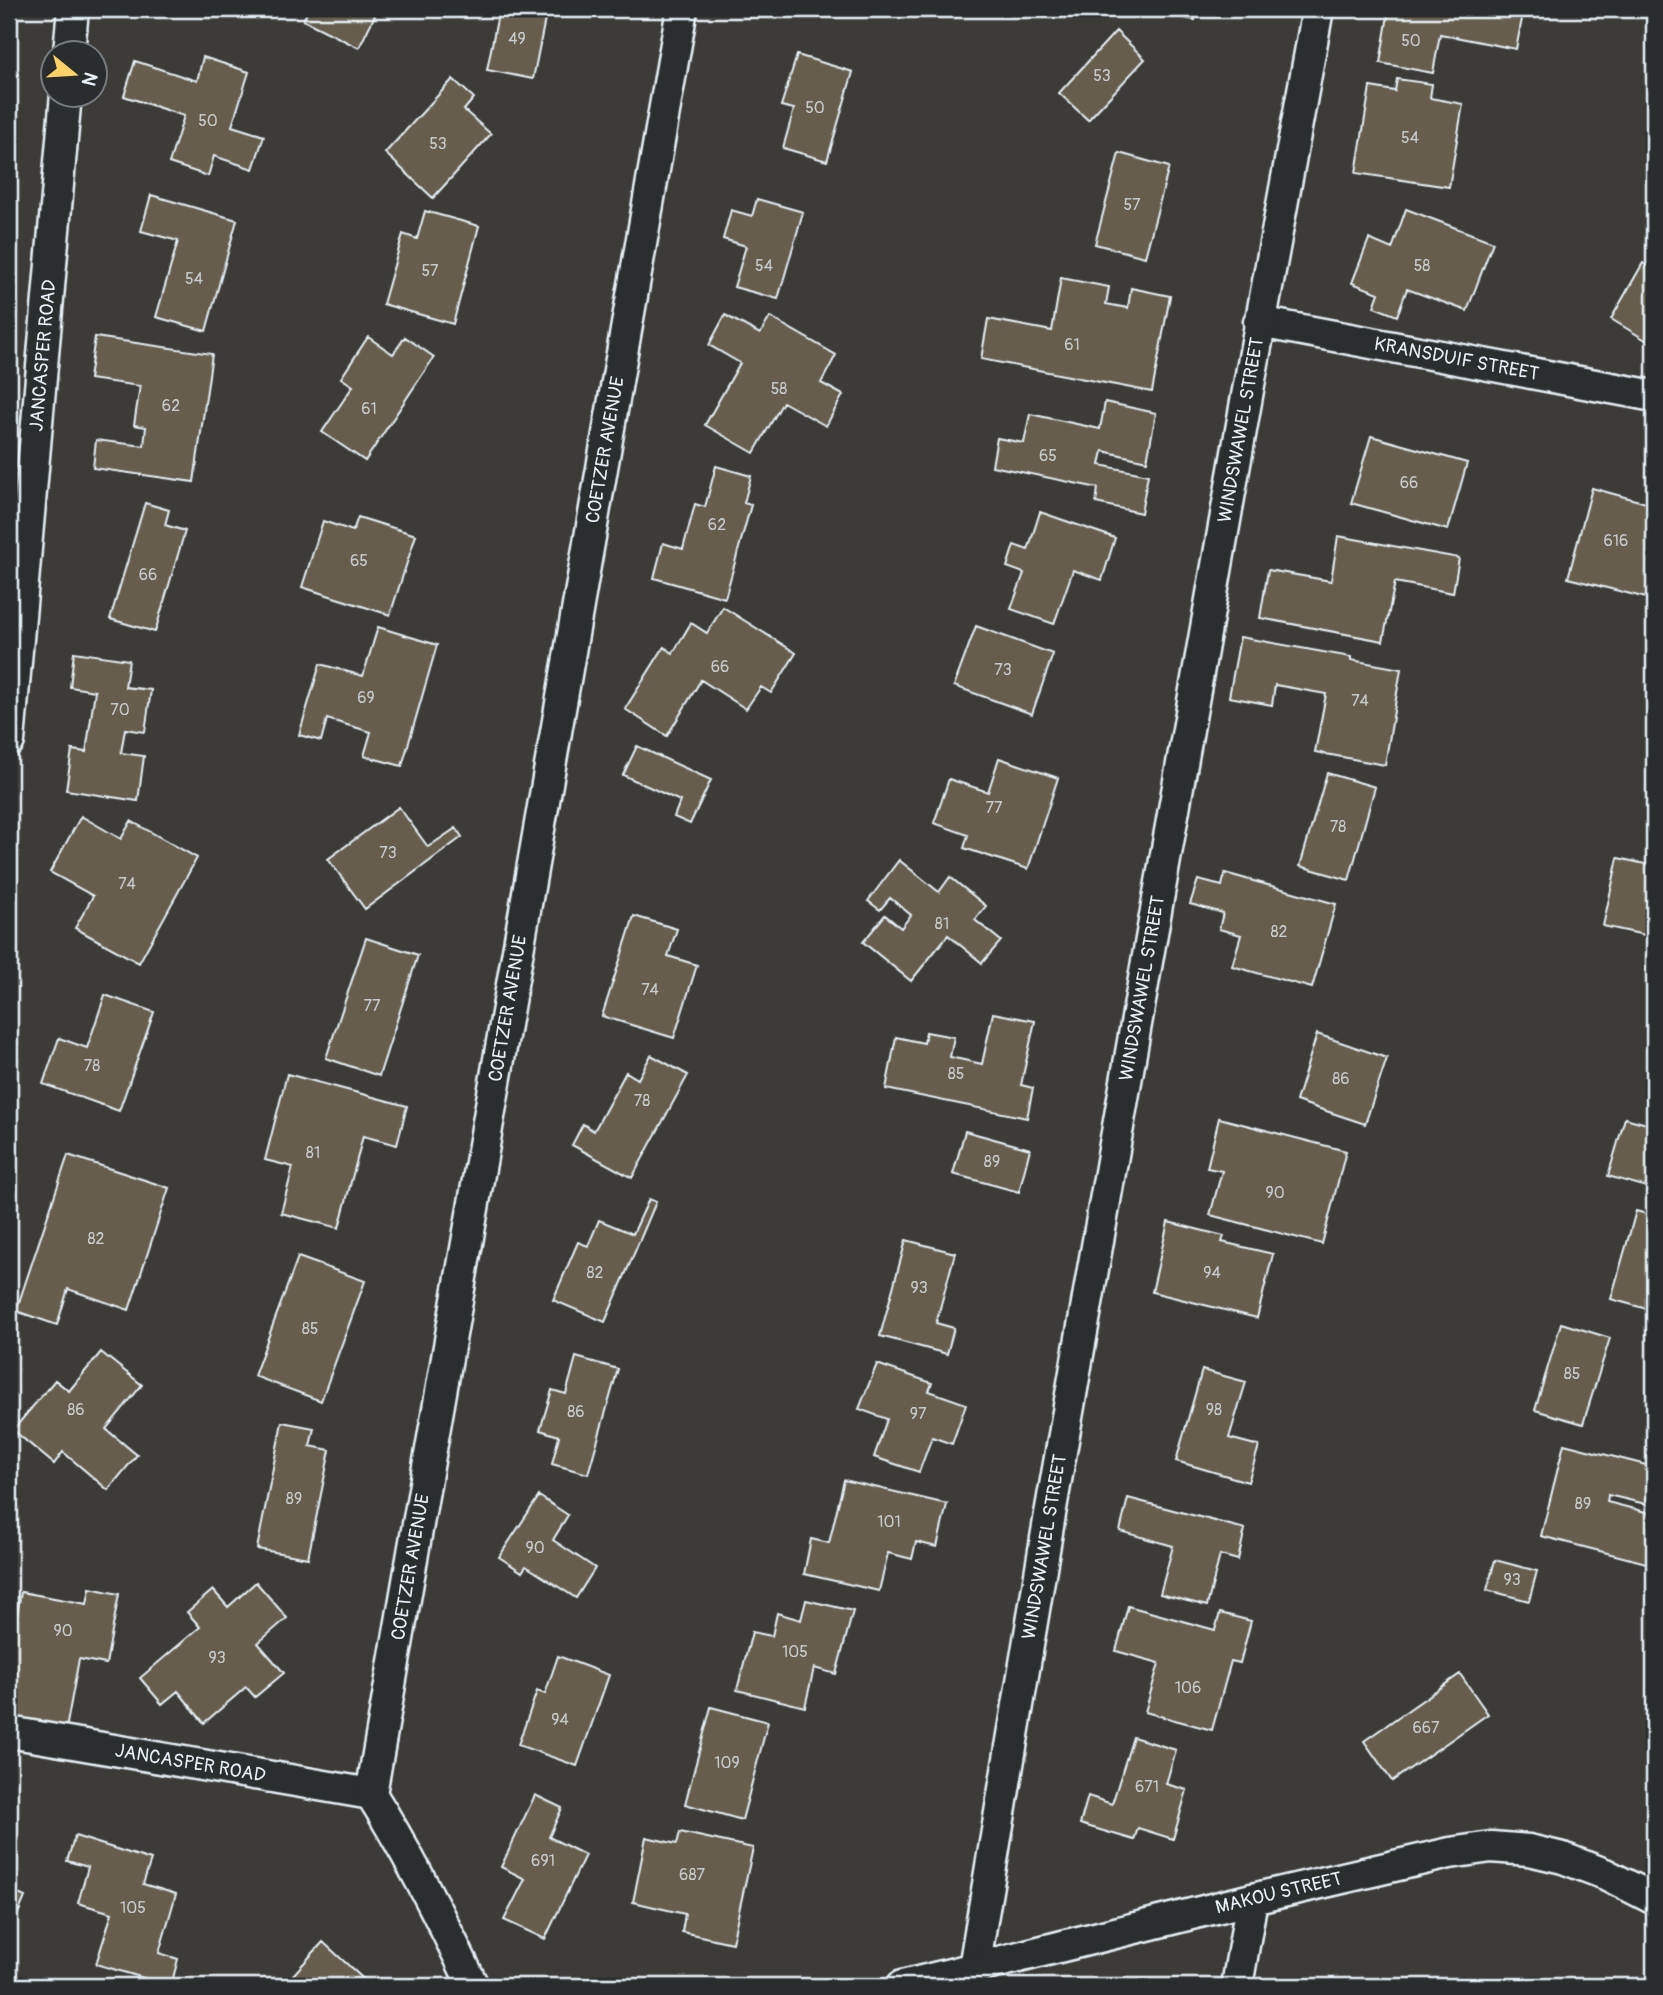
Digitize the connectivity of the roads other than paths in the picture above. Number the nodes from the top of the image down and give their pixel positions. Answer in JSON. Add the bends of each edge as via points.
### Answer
{"nodes":[{"id":1,"x":73,"y":9,"type":"edge"},
{"id":2,"x":682,"y":9,"type":"edge"},
{"id":3,"x":1318,"y":9,"type":"edge"},
{"id":4,"x":70,"y":38,"type":"edge"},
{"id":5,"x":65,"y":108,"type":"edge"},
{"id":6,"x":1259,"y":322,"type":"junction"},
{"id":7,"x":1654,"y":396,"type":"edge"},
{"id":8,"x":9,"y":741,"type":"edge"},
{"id":9,"x":9,"y":1732,"type":"edge"},
{"id":10,"x":371,"y":1794,"type":"junction"},
{"id":11,"x":1252,"y":1899,"type":"junction"},
{"id":12,"x":1654,"y":1899,"type":"edge"},
{"id":13,"x":984,"y":1972,"type":"edge"},
{"id":14,"x":473,"y":1986,"type":"edge"},
{"id":15,"x":902,"y":1986,"type":"edge"},
{"id":16,"x":1237,"y":1986,"type":"edge"}],
"edges":[{"from":1,"to":4,"type":"street"},
{"from":2,"to":10,"type":"street","name":"COETZER AVENUE"},
{"from":3,"to":6,"type":"street","name":"WINDSWAWEL STREET"},
{"from":5,"to":8,"type":"street","name":"JANCASPER ROAD"},
{"from":6,"to":7,"type":"street","name":"KRANSDUIF STREET"},
{"from":6,"to":13,"type":"street","name":"WINDSWAWEL STREET","via":[[1021,1679]]},
{"from":9,"to":10,"type":"street","name":"JANCASPER ROAD"},
{"from":10,"to":14,"type":"street","via":[[427,1890]]},
{"from":11,"to":12,"type":"street","name":"MAKOU STREET","via":[[1492,1847],[1563,1858]]},
{"from":11,"to":13,"type":"street","name":"MAKOU STREET"},
{"from":11,"to":16,"type":"street"},
{"from":13,"to":15,"type":"street","name":"MAKOU STREET"}]}
